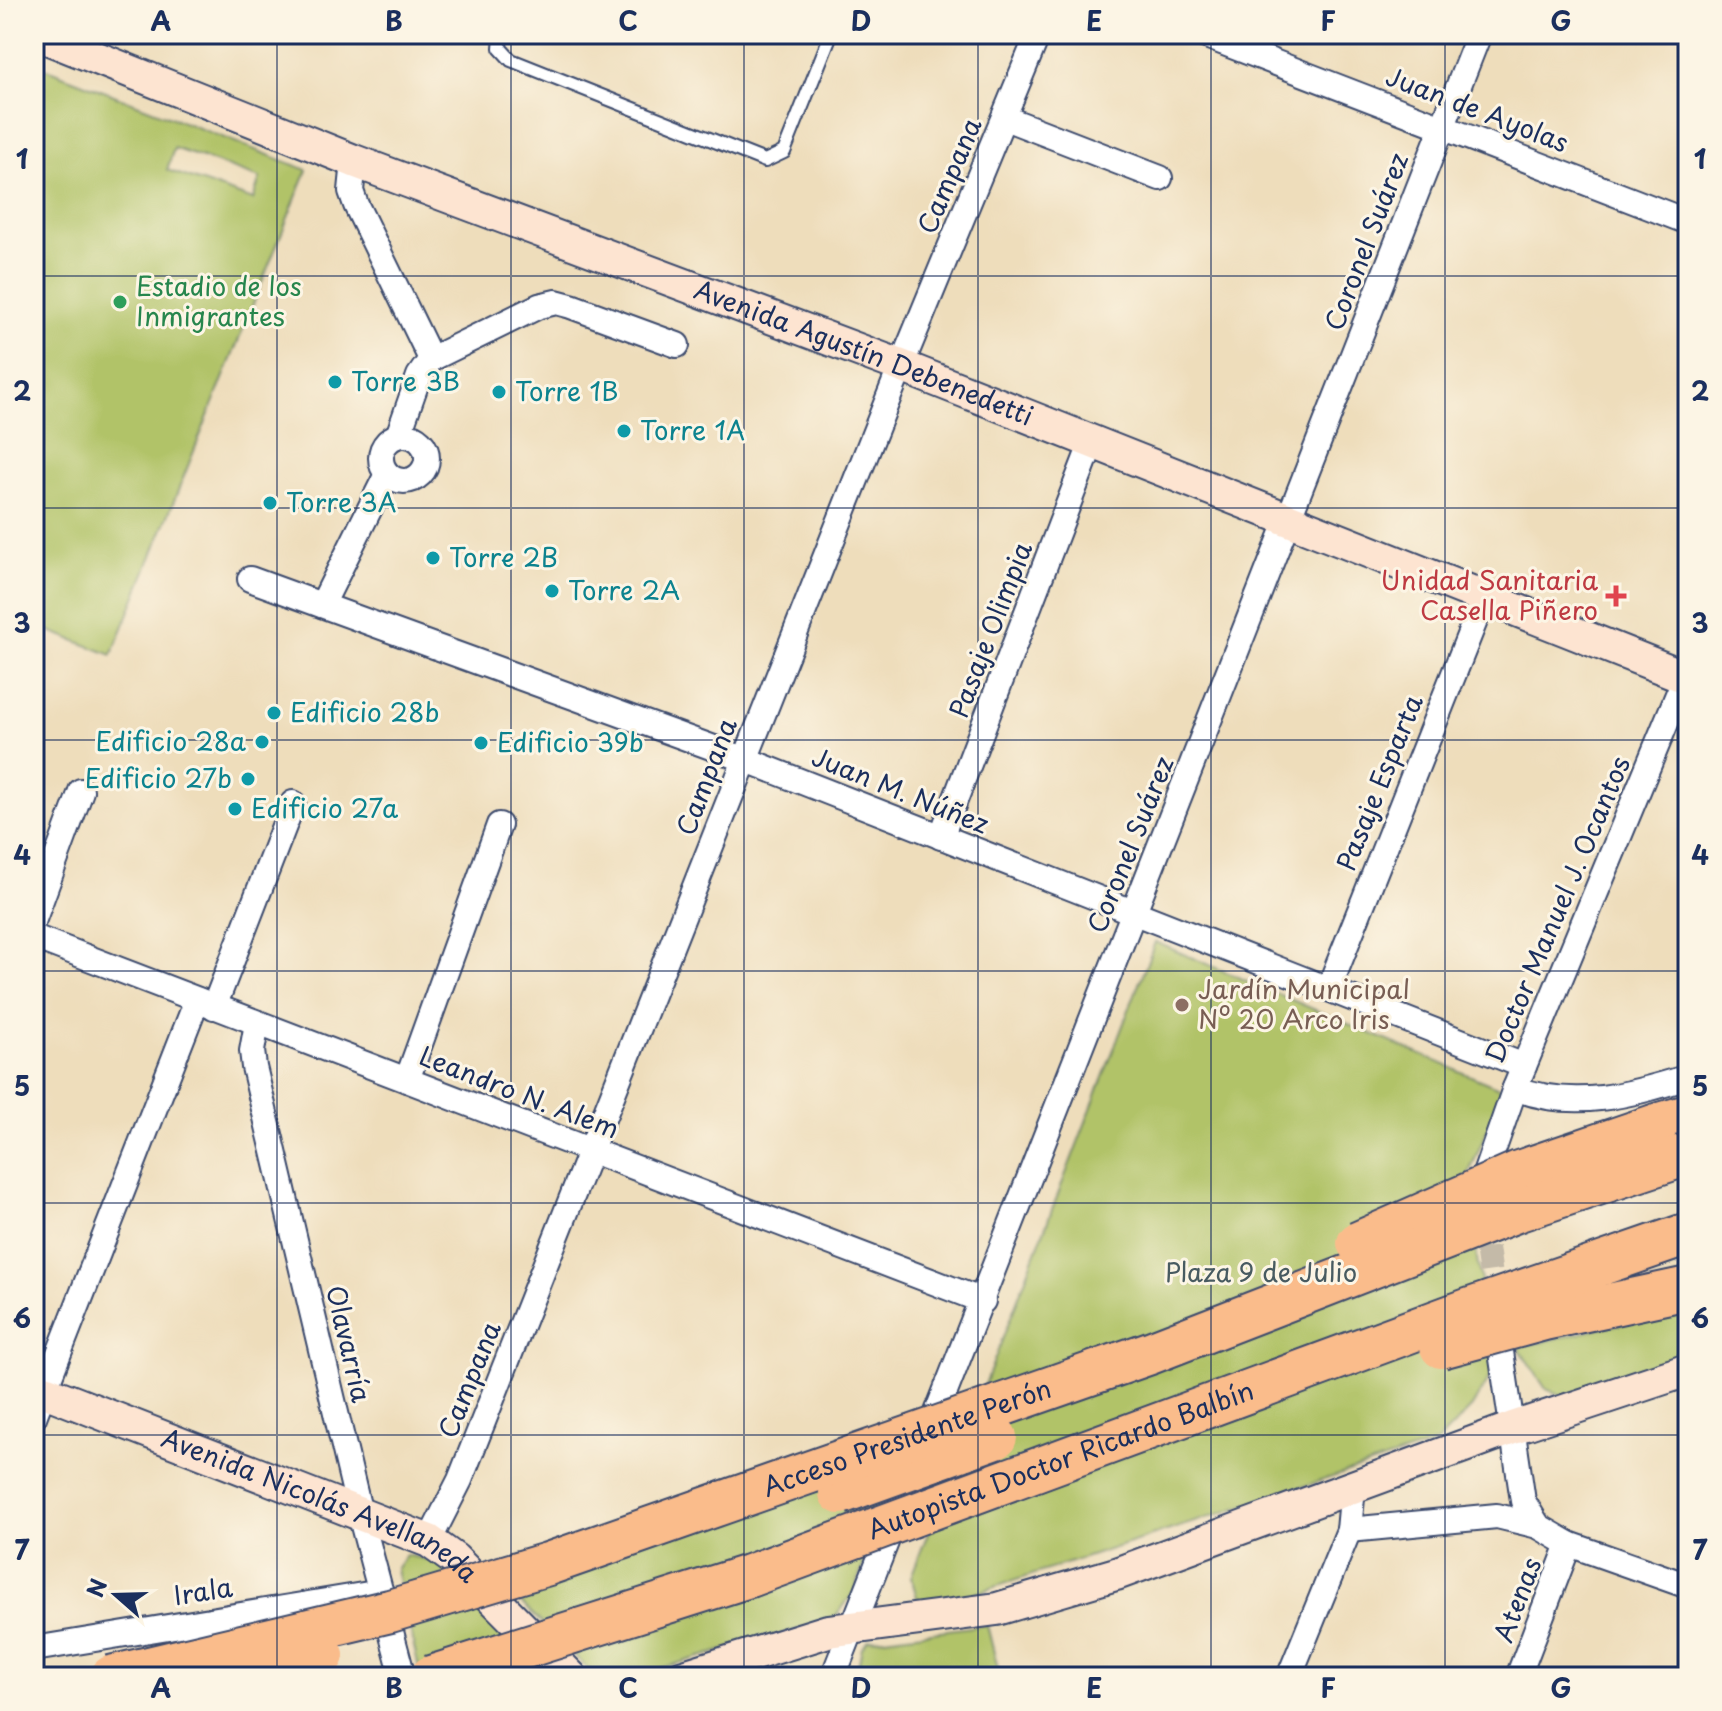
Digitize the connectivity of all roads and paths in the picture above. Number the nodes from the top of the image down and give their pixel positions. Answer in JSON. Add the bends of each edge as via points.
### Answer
{"nodes":[{"id":1,"x":37,"y":34,"type":"edge"},
{"id":2,"x":501,"y":34,"type":"edge"},
{"id":3,"x":831,"y":34,"type":"edge"},
{"id":4,"x":1038,"y":34,"type":"edge"},
{"id":5,"x":1201,"y":34,"type":"edge"},
{"id":6,"x":1479,"y":34,"type":"edge"},
{"id":7,"x":1005,"y":118,"type":"junction"},
{"id":8,"x":1442,"y":126,"type":"junction"},
{"id":9,"x":354,"y":161,"type":"junction"},
{"id":10,"x":1160,"y":178,"type":"dead end"},
{"id":11,"x":1688,"y":222,"type":"edge"},
{"id":12,"x":677,"y":345,"type":"dead end"},
{"id":13,"x":431,"y":359,"type":"junction"},
{"id":14,"x":901,"y":366,"type":"junction"},
{"id":15,"x":398,"y":436,"type":"junction"},
{"id":16,"x":1092,"y":442,"type":"junction"},
{"id":17,"x":387,"y":474,"type":"junction"},
{"id":18,"x":1289,"y":521,"type":"junction"},
{"id":19,"x":250,"y":579,"type":"dead end"},
{"id":20,"x":1484,"y":598,"type":"junction"},
{"id":21,"x":322,"y":605,"type":"junction"},
{"id":22,"x":1687,"y":675,"type":"edge"},
{"id":23,"x":744,"y":759,"type":"junction"},
{"id":24,"x":81,"y":791,"type":"dead end"},
{"id":25,"x":293,"y":803,"type":"dead end"},
{"id":26,"x":499,"y":825,"type":"dead end"},
{"id":27,"x":941,"y":837,"type":"junction"},
{"id":28,"x":1133,"y":914,"type":"junction"},
{"id":29,"x":34,"y":919,"type":"edge"},
{"id":30,"x":34,"y":937,"type":"edge"},
{"id":31,"x":1329,"y":988,"type":"junction"},
{"id":32,"x":205,"y":1003,"type":"junction"},
{"id":33,"x":257,"y":1023,"type":"junction"},
{"id":34,"x":1520,"y":1077,"type":"junction"},
{"id":35,"x":1688,"y":1077,"type":"edge"},
{"id":36,"x":407,"y":1080,"type":"junction"},
{"id":37,"x":1673,"y":1120,"type":"edge"},
{"id":38,"x":592,"y":1151,"type":"junction"},
{"id":39,"x":1688,"y":1154,"type":"edge"},
{"id":40,"x":1485,"y":1174,"type":"dead end"},
{"id":41,"x":1688,"y":1183,"type":"edge"},
{"id":42,"x":1688,"y":1234,"type":"edge"},
{"id":43,"x":1688,"y":1288,"type":"edge"},
{"id":44,"x":983,"y":1301,"type":"junction"},
{"id":45,"x":1500,"y":1345,"type":"dead end"},
{"id":46,"x":1688,"y":1370,"type":"edge"},
{"id":47,"x":1065,"y":1383,"type":"junction"},
{"id":48,"x":38,"y":1398,"type":"edge"},
{"id":49,"x":1186,"y":1417,"type":"junction"},
{"id":50,"x":1513,"y":1428,"type":"junction"},
{"id":51,"x":1353,"y":1487,"type":"junction"},
{"id":52,"x":360,"y":1514,"type":"junction"},
{"id":53,"x":1538,"y":1526,"type":"junction"},
{"id":54,"x":1349,"y":1530,"type":"junction"},
{"id":55,"x":429,"y":1541,"type":"junction"},
{"id":56,"x":1569,"y":1544,"type":"junction"},
{"id":57,"x":1688,"y":1586,"type":"edge"},
{"id":58,"x":381,"y":1592,"type":"junction"},
{"id":59,"x":851,"y":1627,"type":"junction"},
{"id":60,"x":34,"y":1649,"type":"edge"},
{"id":61,"x":111,"y":1677,"type":"edge"},
{"id":62,"x":242,"y":1677,"type":"edge"},
{"id":63,"x":403,"y":1677,"type":"edge"},
{"id":64,"x":431,"y":1677,"type":"edge"},
{"id":65,"x":571,"y":1677,"type":"edge"},
{"id":66,"x":681,"y":1677,"type":"edge"},
{"id":67,"x":833,"y":1677,"type":"edge"},
{"id":68,"x":1289,"y":1677,"type":"edge"},
{"id":69,"x":1518,"y":1677,"type":"edge"}],
"edges":[{"from":1,"to":9,"type":"main road","name":"Avenida Agustín Debenedetti"},
{"from":2,"to":3,"type":"lane","via":[[500,48],[511,60],[765,161],[784,152]]},
{"from":4,"to":7,"type":"street","name":"Campana"},
{"from":5,"to":8,"type":"street","name":"Juan de Ayolas"},
{"from":6,"to":8,"type":"street","name":"Coronel Suárez"},
{"from":7,"to":10,"type":"street"},
{"from":7,"to":14,"type":"street","name":"Campana"},
{"from":8,"to":11,"type":"street","name":"Juan de Ayolas"},
{"from":8,"to":18,"type":"street","name":"Coronel Suárez"},
{"from":9,"to":13,"type":"street","via":[[351,191],[356,205]]},
{"from":9,"to":14,"type":"main road","name":"Avenida Agustín Debenedetti"},
{"from":12,"to":13,"type":"street","via":[[556,302]]},
{"from":13,"to":15,"type":"street","via":[[419,376]]},
{"from":14,"to":16,"type":"main road","name":"Avenida Agustín Debenedetti"},
{"from":14,"to":23,"type":"street","name":"Campana"},
{"from":15,"to":17,"type":"street","via":[[381,455]]},
{"from":15,"to":17,"type":"street","via":[[422,444],[425,466],[408,481]]},
{"from":16,"to":18,"type":"main road","name":"Avenida Agustín Debenedetti"},
{"from":16,"to":27,"type":"street","name":"Pasaje Olimpia"},
{"from":17,"to":21,"type":"street"},
{"from":18,"to":20,"type":"main road","name":"Avenida Agustín Debenedetti"},
{"from":18,"to":28,"type":"street","name":"Coronel Suárez"},
{"from":19,"to":21,"type":"street","name":"Juan M. Núñez"},
{"from":20,"to":22,"type":"main road","name":"Avenida Agustín Debenedetti"},
{"from":20,"to":31,"type":"street","name":"Pasaje Esparta"},
{"from":21,"to":23,"type":"street","name":"Juan M. Núñez"},
{"from":22,"to":34,"type":"street","name":"Doctor Manuel J. Ocantos"},
{"from":23,"to":27,"type":"street","name":"Juan M. Núñez"},
{"from":23,"to":38,"type":"street","name":"Campana"},
{"from":24,"to":29,"type":"street"},
{"from":25,"to":32,"type":"street"},
{"from":26,"to":36,"type":"street"},
{"from":27,"to":28,"type":"street","name":"Juan M. Núñez"},
{"from":28,"to":31,"type":"street","name":"Juan M. Núñez"},
{"from":28,"to":44,"type":"street","name":"Coronel Suárez"},
{"from":30,"to":32,"type":"street","name":"Leandro N. Alem"},
{"from":31,"to":34,"type":"street","name":"Juan M. Núñez"},
{"from":32,"to":33,"type":"street","name":"Leandro N. Alem"},
{"from":32,"to":48,"type":"street"},
{"from":33,"to":36,"type":"street","name":"Leandro N. Alem"},
{"from":33,"to":52,"type":"street","name":"Olavarría","via":[[254,1067]]},
{"from":34,"to":35,"type":"street","name":"Juan M. Núñez","via":[[1547,1098],[1588,1101]]},
{"from":34,"to":40,"type":"street","name":"Doctor Manuel J. Ocantos"},
{"from":36,"to":38,"type":"street","name":"Leandro N. Alem"},
{"from":37,"to":47,"type":"highway","bridge":true,"via":[[1531,1168],[1383,1231]]},
{"from":38,"to":44,"type":"street","name":"Leandro N. Alem"},
{"from":38,"to":55,"type":"street","name":"Campana","via":[[460,1480]]},
{"from":39,"to":47,"type":"highway","name":"Acceso Presidente Perón","bridge":true,"via":[[1519,1210]]},
{"from":41,"to":62,"type":"highway","name":"Autopista Doctor Ricardo Balbín","bridge":true,"via":[[1472,1258],[936,1459],[583,1581]]},
{"from":42,"to":49,"type":"highway","name":"Autopista Doctor Ricardo Balbín","bridge":true},
{"from":43,"to":49,"type":"highway","bridge":true,"via":[[1544,1319]]},
{"from":44,"to":59,"type":"street","name":"Coronel Suárez"},
{"from":45,"to":50,"type":"street"},
{"from":46,"to":50,"type":"main road"},
{"from":47,"to":61,"type":"highway","name":"Acceso Presidente Perón","bridge":true,"via":[[548,1564],[390,1611]]},
{"from":48,"to":52,"type":"main road","name":"Avenida Nicolás Avellaneda"},
{"from":49,"to":64,"type":"highway","name":"Autopista Doctor Ricardo Balbín","bridge":true,"via":[[749,1576]]},
{"from":50,"to":51,"type":"main road"},
{"from":50,"to":53,"type":"street","name":"Atenas","via":[[1523,1501]]},
{"from":51,"to":54,"type":"street"},
{"from":51,"to":59,"type":"main road","via":[[1033,1599],[963,1614]]},
{"from":52,"to":55,"type":"main road","name":"Avenida Nicolás Avellaneda"},
{"from":52,"to":58,"type":"street","name":"Olavarría"},
{"from":53,"to":54,"type":"street","via":[[1497,1516]]},
{"from":53,"to":56,"type":"street"},
{"from":54,"to":68,"type":"street"},
{"from":55,"to":65,"type":"main road","name":"Avenida Nicolás Avellaneda","via":[[454,1559]]},
{"from":56,"to":57,"type":"street"},
{"from":56,"to":69,"type":"street","name":"Atenas"},
{"from":58,"to":60,"type":"street","name":"Irala"},
{"from":58,"to":63,"type":"street","name":"Olavarría"},
{"from":59,"to":66,"type":"main road"},
{"from":59,"to":67,"type":"street","name":"Coronel Suárez"}]}
